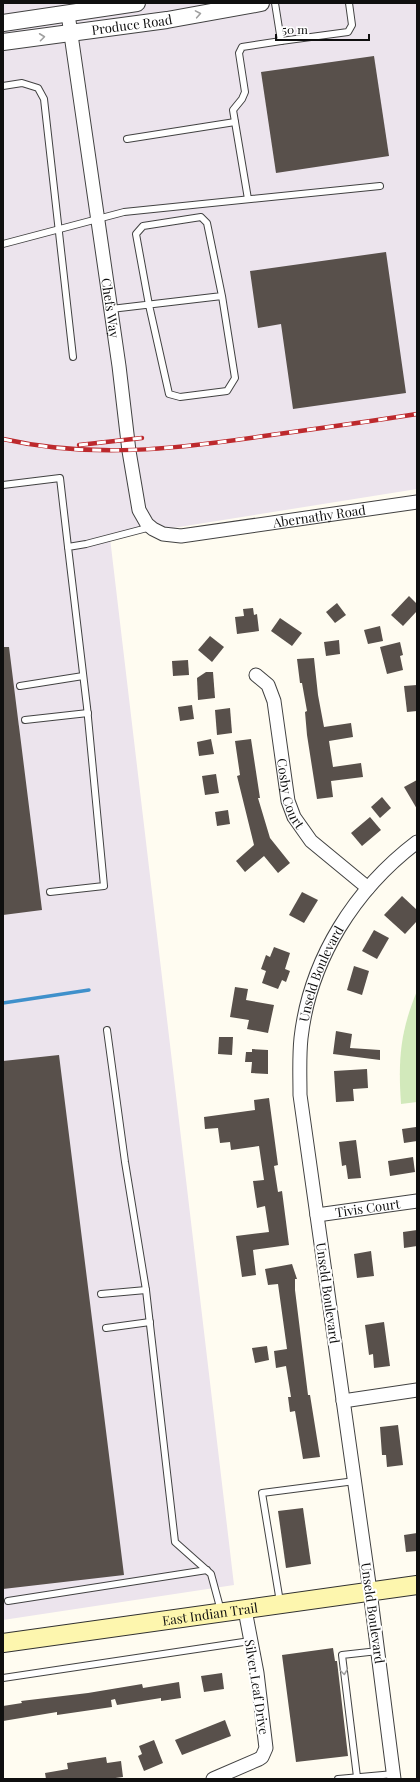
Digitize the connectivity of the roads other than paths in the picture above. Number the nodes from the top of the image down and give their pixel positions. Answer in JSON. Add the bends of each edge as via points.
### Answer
{"nodes":[{"id":1,"x":137,"y":3,"type":"edge"},
{"id":2,"x":261,"y":3,"type":"edge"},
{"id":3,"x":275,"y":3,"type":"edge"},
{"id":4,"x":349,"y":3,"type":"edge"},
{"id":5,"x":68,"y":14,"type":"junction"},
{"id":6,"x":3,"y":23,"type":"edge"},
{"id":7,"x":71,"y":34,"type":"junction"},
{"id":8,"x":281,"y":41,"type":"junction"},
{"id":9,"x":3,"y":42,"type":"edge"},
{"id":10,"x":3,"y":86,"type":"edge"},
{"id":11,"x":235,"y":122,"type":"junction"},
{"id":12,"x":127,"y":139,"type":"dead end"},
{"id":13,"x":380,"y":186,"type":"dead end"},
{"id":14,"x":248,"y":199,"type":"junction"},
{"id":15,"x":98,"y":220,"type":"junction"},
{"id":16,"x":58,"y":230,"type":"junction"},
{"id":17,"x":3,"y":244,"type":"edge"},
{"id":18,"x":222,"y":296,"type":"junction"},
{"id":19,"x":149,"y":304,"type":"junction"},
{"id":20,"x":111,"y":309,"type":"junction"},
{"id":21,"x":73,"y":357,"type":"dead end"},
{"id":22,"x":3,"y":485,"type":"edge"},
{"id":23,"x":417,"y":502,"type":"edge"},
{"id":24,"x":151,"y":527,"type":"junction"},
{"id":25,"x":68,"y":547,"type":"junction"},
{"id":26,"x":256,"y":675,"type":"dead end"},
{"id":27,"x":83,"y":676,"type":"junction"},
{"id":28,"x":20,"y":686,"type":"dead end"},
{"id":29,"x":88,"y":713,"type":"junction"},
{"id":30,"x":24,"y":720,"type":"dead end"},
{"id":31,"x":417,"y":842,"type":"edge"},
{"id":32,"x":368,"y":888,"type":"junction"},
{"id":33,"x":50,"y":892,"type":"dead end"},
{"id":34,"x":107,"y":1030,"type":"dead end"},
{"id":35,"x":417,"y":1201,"type":"edge"},
{"id":36,"x":317,"y":1215,"type":"junction"},
{"id":37,"x":146,"y":1290,"type":"junction"},
{"id":38,"x":101,"y":1294,"type":"dead end"},
{"id":39,"x":150,"y":1322,"type":"junction"},
{"id":40,"x":106,"y":1328,"type":"dead end"},
{"id":41,"x":417,"y":1390,"type":"edge"},
{"id":42,"x":343,"y":1401,"type":"junction"},
{"id":43,"x":355,"y":1482,"type":"junction"},
{"id":44,"x":206,"y":1570,"type":"junction"},
{"id":45,"x":417,"y":1584,"type":"edge"},
{"id":46,"x":370,"y":1591,"type":"junction"},
{"id":47,"x":8,"y":1601,"type":"dead end"},
{"id":48,"x":281,"y":1604,"type":"junction"},
{"id":49,"x":245,"y":1610,"type":"junction"},
{"id":50,"x":222,"y":1612,"type":"junction"},
{"id":51,"x":250,"y":1641,"type":"junction"},
{"id":52,"x":3,"y":1643,"type":"edge"},
{"id":53,"x":378,"y":1651,"type":"junction"},
{"id":54,"x":3,"y":1678,"type":"edge"},
{"id":55,"x":394,"y":1776,"type":"edge"},
{"id":56,"x":357,"y":1777,"type":"junction"},
{"id":57,"x":213,"y":1779,"type":"edge"},
{"id":58,"x":338,"y":1779,"type":"edge"}],
"edges":[{"from":1,"to":5,"type":"street","name":"Produce Road"},
{"from":7,"to":2,"type":"street","name":"Produce Road","one_way":true},
{"from":3,"to":8,"type":"lane"},
{"from":4,"to":8,"type":"lane","via":[[352,25],[348,32]]},
{"from":5,"to":6,"type":"street","name":"Produce Road"},
{"from":5,"to":7,"type":"street","name":"Chefs Way"},
{"from":9,"to":7,"type":"street","name":"Produce Road","one_way":true},
{"from":7,"to":15,"type":"street","name":"Chefs Way"},
{"from":8,"to":11,"type":"lane","via":[[242,47],[239,53],[245,92],[233,110]]},
{"from":10,"to":16,"type":"lane","via":[[22,83],[38,88],[44,99]]},
{"from":11,"to":12,"type":"lane"},
{"from":11,"to":14,"type":"lane"},
{"from":13,"to":14,"type":"lane"},
{"from":14,"to":15,"type":"lane","via":[[124,212]]},
{"from":15,"to":16,"type":"lane"},
{"from":15,"to":20,"type":"street","name":"Chefs Way"},
{"from":16,"to":17,"type":"lane"},
{"from":16,"to":21,"type":"lane"},
{"from":18,"to":19,"type":"lane"},
{"from":18,"to":19,"type":"lane","via":[[207,223],[201,217],[143,226],[136,234]]},
{"from":18,"to":19,"type":"lane","via":[[235,378],[227,391],[180,397],[169,394]]},
{"from":19,"to":20,"type":"lane"},
{"from":20,"to":24,"type":"street","name":"Chefs Way","via":[[137,500],[141,516]]},
{"from":22,"to":25,"type":"lane","via":[[60,478]]},
{"from":23,"to":24,"type":"street","name":"Abernathy Road","via":[[172,536]]},
{"from":24,"to":25,"type":"lane"},
{"from":25,"to":27,"type":"lane"},
{"from":26,"to":32,"type":"street","name":"Cosby Court","via":[[268,685],[274,701],[288,801],[294,817],[310,841]]},
{"from":27,"to":28,"type":"lane"},
{"from":27,"to":29,"type":"lane"},
{"from":29,"to":30,"type":"lane"},
{"from":29,"to":33,"type":"lane","via":[[104,886]]},
{"from":31,"to":32,"type":"street","name":"Unseld Boulevard","via":[[395,859]]},
{"from":32,"to":36,"type":"street","name":"Unseld Boulevard","via":[[357,900],[324,956],[308,1002],[301,1037],[300,1095]]},
{"from":34,"to":37,"type":"lane"},
{"from":35,"to":36,"type":"street","name":"Tivis Court"},
{"from":36,"to":42,"type":"street","name":"Unseld Boulevard"},
{"from":37,"to":38,"type":"lane"},
{"from":37,"to":39,"type":"lane"},
{"from":39,"to":40,"type":"lane"},
{"from":39,"to":44,"type":"lane","via":[[175,1542]]},
{"from":41,"to":42,"type":"street"},
{"from":42,"to":43,"type":"street","name":"Unseld Boulevard"},
{"from":43,"to":46,"type":"street","name":"Unseld Boulevard"},
{"from":43,"to":48,"type":"lane","via":[[262,1493]]},
{"from":44,"to":47,"type":"lane"},
{"from":44,"to":50,"type":"lane","via":[[211,1574]]},
{"from":45,"to":46,"type":"main road","name":"East Indian Trail"},
{"from":46,"to":48,"type":"main road","name":"East Indian Trail"},
{"from":46,"to":53,"type":"street","name":"Unseld Boulevard"},
{"from":48,"to":49,"type":"main road","name":"East Indian Trail"},
{"from":49,"to":50,"type":"main road","name":"East Indian Trail"},
{"from":49,"to":51,"type":"street","name":"Silver Leaf Drive"},
{"from":50,"to":52,"type":"main road","name":"East Indian Trail"},
{"from":51,"to":54,"type":"lane"},
{"from":51,"to":57,"type":"street","name":"Silver Leaf Drive","via":[[265,1734],[265,1752],[253,1762]]},
{"from":53,"to":55,"type":"street","name":"Unseld Boulevard"},
{"from":53,"to":56,"type":"lane","one_way":true,"via":[[342,1655]]},
{"from":55,"to":56,"type":"lane"},
{"from":56,"to":58,"type":"lane"}]}
